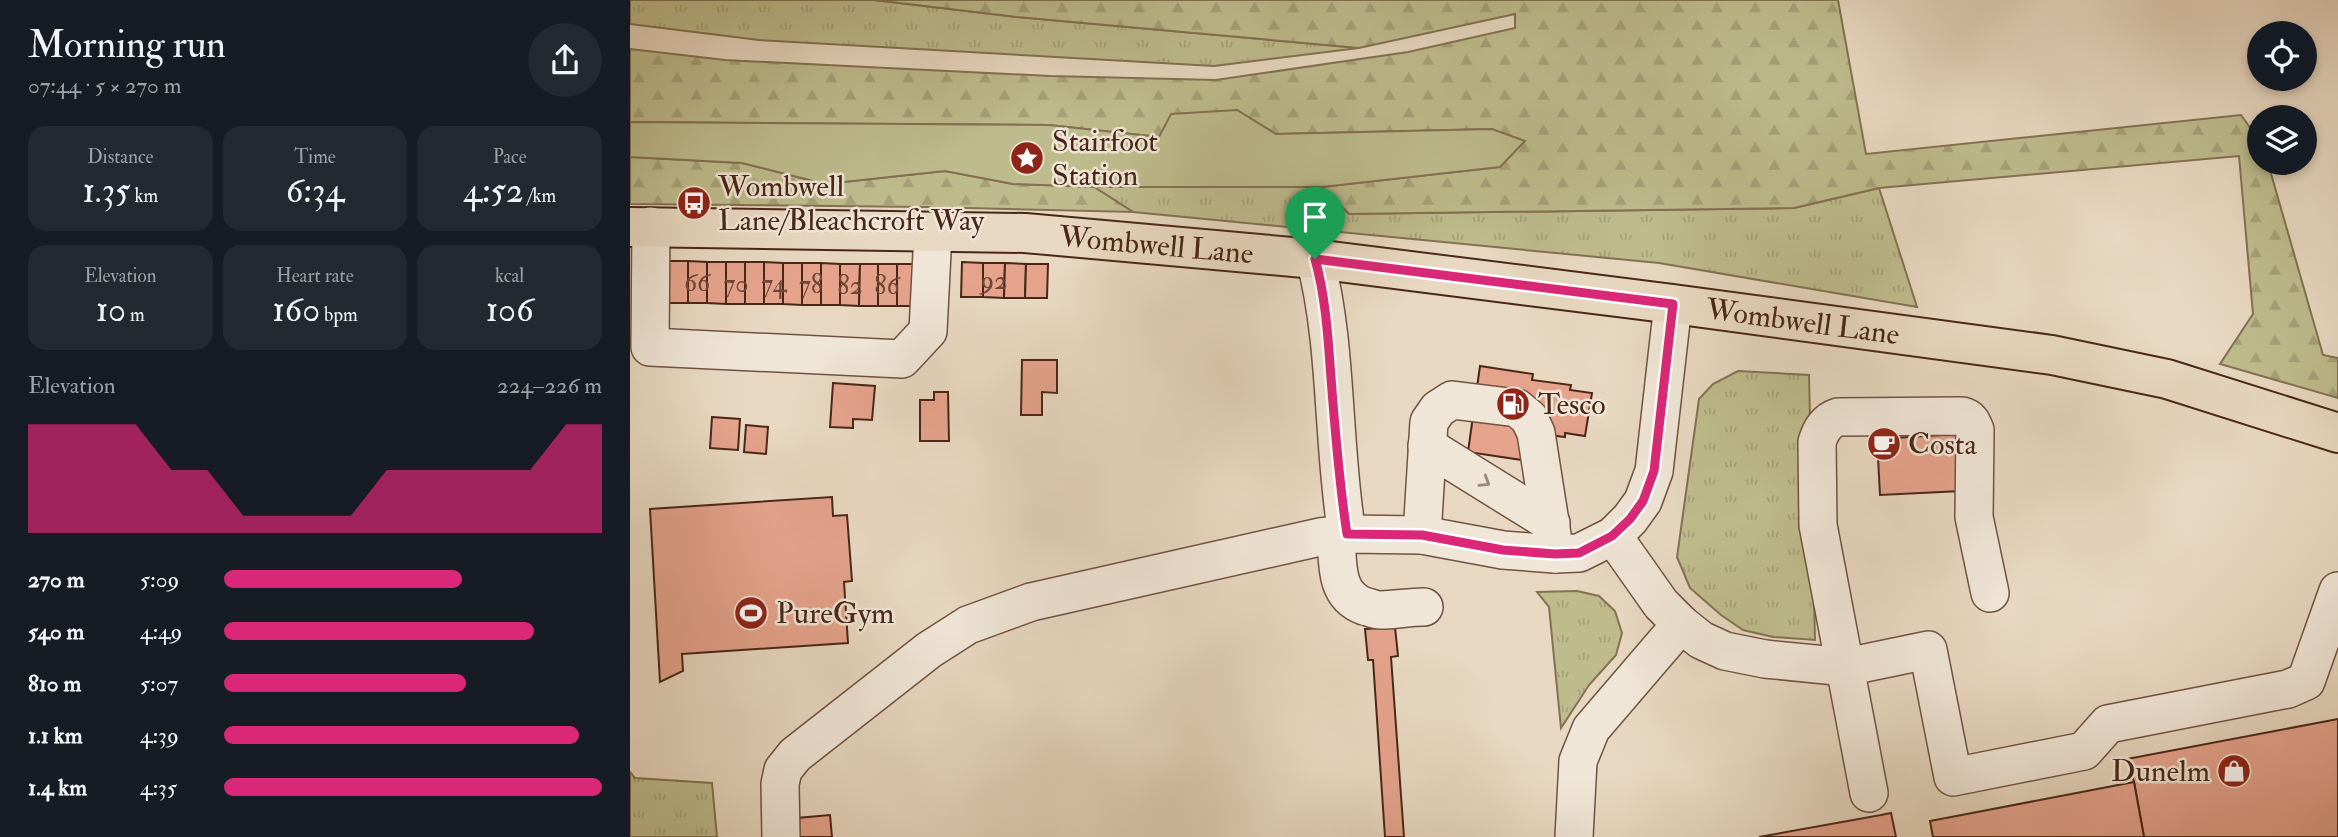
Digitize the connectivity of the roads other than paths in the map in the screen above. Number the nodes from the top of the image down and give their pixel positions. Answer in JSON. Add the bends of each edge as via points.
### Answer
{"nodes":[{"id":1,"x":640,"y":227,"type":"edge"},
{"id":2,"x":933,"y":233,"type":"junction"},
{"id":3,"x":1315,"y":259,"type":"junction"},
{"id":4,"x":1673,"y":304,"type":"junction"},
{"id":5,"x":2338,"y":433,"type":"edge"},
{"id":6,"x":1427,"y":446,"type":"junction"},
{"id":7,"x":1342,"y":535,"type":"junction"},
{"id":8,"x":1422,"y":535,"type":"junction"},
{"id":9,"x":1612,"y":536,"type":"junction"},
{"id":10,"x":1553,"y":538,"type":"junction"},
{"id":11,"x":2338,"y":591,"type":"edge"},
{"id":12,"x":1990,"y":593,"type":"dead end"},
{"id":13,"x":1424,"y":607,"type":"dead end"},
{"id":14,"x":1681,"y":625,"type":"junction"},
{"id":15,"x":1846,"y":667,"type":"junction"},
{"id":16,"x":1869,"y":793,"type":"dead end"},
{"id":17,"x":781,"y":837,"type":"edge"},
{"id":18,"x":1574,"y":837,"type":"edge"}],
"edges":[{"from":1,"to":2,"type":"main road","name":"Wombwell Lane"},
{"from":1,"to":2,"type":"lane","via":[[650,347],[902,359],[928,331]]},
{"from":2,"to":3,"type":"main road","name":"Wombwell Lane","via":[[1025,233]]},
{"from":3,"to":4,"type":"main road","name":"Wombwell Lane"},
{"from":3,"to":7,"type":"lane","via":[[1327,324]]},
{"from":4,"to":5,"type":"main road","name":"Wombwell Lane","via":[[2052,355],[2167,379]]},
{"from":4,"to":9,"type":"lane","via":[[1654,471],[1643,501]]},
{"from":6,"to":8,"type":"lane"},
{"from":6,"to":10,"type":"lane","one_way":true},
{"from":6,"to":10,"type":"lane","via":[[1429,422],[1452,400],[1517,408],[1529,418],[1536,433]]},
{"from":7,"to":8,"type":"lane"},
{"from":7,"to":13,"type":"lane","via":[[1341,587],[1348,596],[1378,610]]},
{"from":7,"to":17,"type":"lane","via":[[1264,548],[1031,602],[968,625],[935,645],[795,755],[783,769],[779,784]]},
{"from":8,"to":10,"type":"lane","via":[[1503,550]]},
{"from":9,"to":10,"type":"lane","via":[[1579,553]]},
{"from":9,"to":14,"type":"lane"},
{"from":11,"to":15,"type":"lane","via":[[2306,681],[2288,690],[2108,724],[2084,751],[1953,777],[1928,650]]},
{"from":12,"to":15,"type":"lane","via":[[1974,517],[1975,430],[1968,417],[1831,419],[1817,442],[1818,525]]},
{"from":14,"to":15,"type":"lane","via":[[1725,651]]},
{"from":14,"to":18,"type":"lane","via":[[1591,729],[1578,761]]},
{"from":15,"to":16,"type":"lane"}]}
